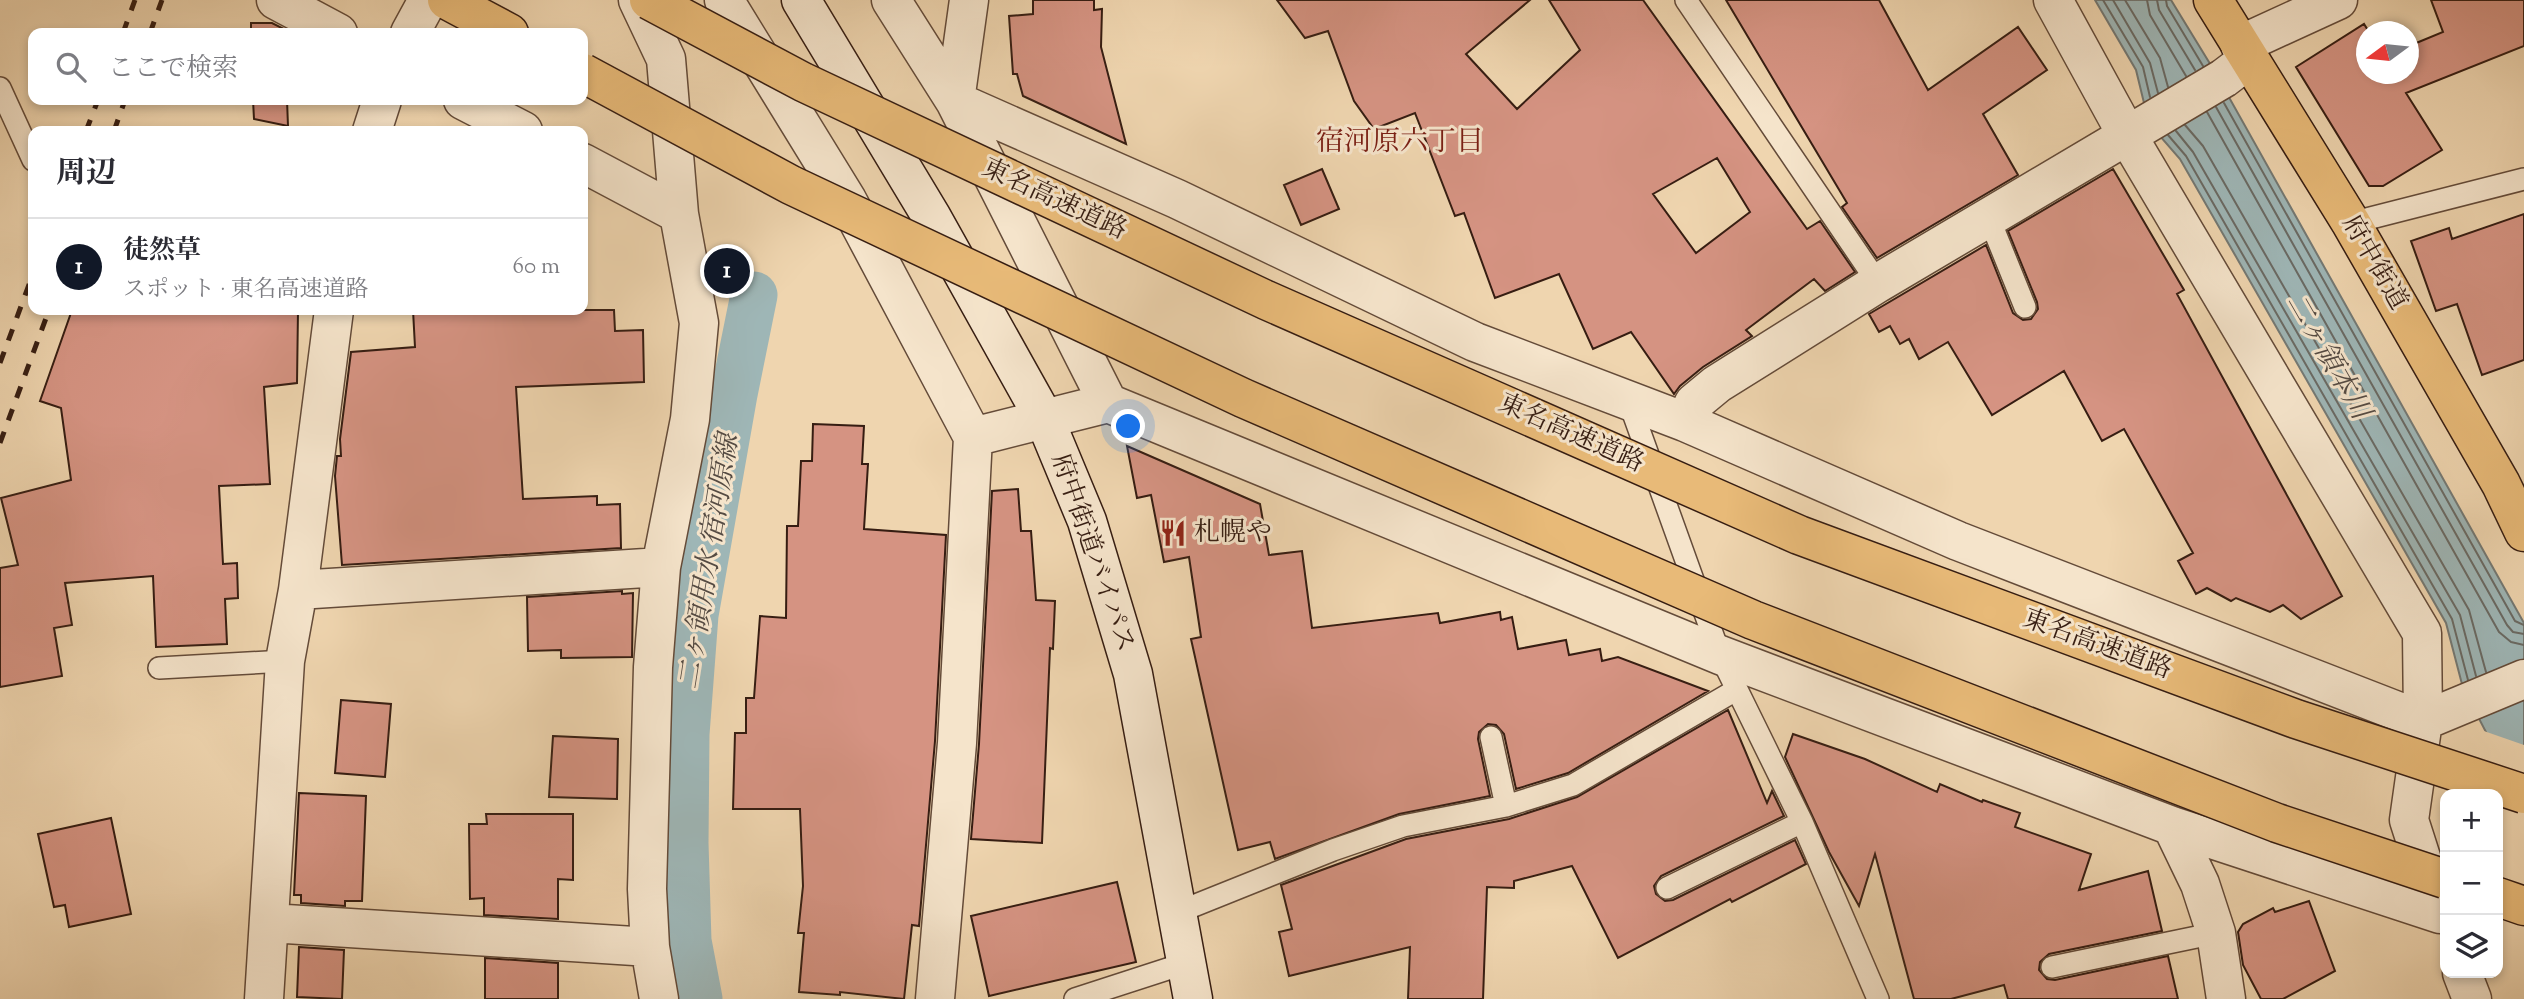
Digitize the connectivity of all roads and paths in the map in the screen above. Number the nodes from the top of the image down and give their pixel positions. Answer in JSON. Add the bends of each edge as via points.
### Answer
{"nodes":[{"id":1,"x":276,"y":0,"type":"edge"},
{"id":2,"x":428,"y":0,"type":"edge"},
{"id":3,"x":447,"y":0,"type":"edge"},
{"id":4,"x":638,"y":0,"type":"edge"},
{"id":5,"x":649,"y":0,"type":"edge"},
{"id":6,"x":724,"y":0,"type":"edge"},
{"id":7,"x":801,"y":0,"type":"edge"},
{"id":8,"x":891,"y":0,"type":"edge"},
{"id":9,"x":969,"y":0,"type":"edge"},
{"id":10,"x":1686,"y":0,"type":"edge"},
{"id":11,"x":2053,"y":0,"type":"edge"},
{"id":12,"x":2213,"y":0,"type":"edge"},
{"id":13,"x":2338,"y":0,"type":"edge"},
{"id":14,"x":329,"y":28,"type":"edge"},
{"id":15,"x":413,"y":28,"type":"edge"},
{"id":16,"x":500,"y":28,"type":"edge"},
{"id":17,"x":2238,"y":61,"type":"junction"},
{"id":18,"x":588,"y":76,"type":"edge"},
{"id":19,"x":0,"y":88,"type":"edge"},
{"id":20,"x":955,"y":101,"type":"junction"},
{"id":21,"x":380,"y":105,"type":"edge"},
{"id":22,"x":473,"y":105,"type":"edge"},
{"id":23,"x":374,"y":126,"type":"edge"},
{"id":24,"x":513,"y":126,"type":"edge"},
{"id":25,"x":2137,"y":129,"type":"junction"},
{"id":26,"x":28,"y":149,"type":"edge"},
{"id":27,"x":588,"y":166,"type":"edge"},
{"id":28,"x":2524,"y":179,"type":"edge"},
{"id":29,"x":680,"y":214,"type":"junction"},
{"id":30,"x":1989,"y":218,"type":"junction"},
{"id":31,"x":2351,"y":223,"type":"junction"},
{"id":32,"x":1878,"y":282,"type":"junction"},
{"id":33,"x":2025,"y":307,"type":"dead end"},
{"id":34,"x":333,"y":315,"type":"edge"},
{"id":35,"x":1628,"y":399,"type":"junction"},
{"id":36,"x":1108,"y":402,"type":"junction"},
{"id":37,"x":1045,"y":420,"type":"junction"},
{"id":38,"x":1685,"y":422,"type":"junction"},
{"id":39,"x":973,"y":437,"type":"junction"},
{"id":40,"x":2524,"y":532,"type":"edge"},
{"id":41,"x":661,"y":567,"type":"junction"},
{"id":42,"x":298,"y":590,"type":"junction"},
{"id":43,"x":1720,"y":654,"type":"junction"},
{"id":44,"x":285,"y":661,"type":"junction"},
{"id":45,"x":159,"y":668,"type":"dead end"},
{"id":46,"x":2524,"y":679,"type":"edge"},
{"id":47,"x":1736,"y":690,"type":"junction"},
{"id":48,"x":2423,"y":721,"type":"junction"},
{"id":49,"x":1491,"y":737,"type":"dead end"},
{"id":50,"x":2524,"y":794,"type":"edge"},
{"id":51,"x":1506,"y":806,"type":"junction"},
{"id":52,"x":1802,"y":822,"type":"junction"},
{"id":53,"x":2172,"y":826,"type":"junction"},
{"id":54,"x":1667,"y":888,"type":"dead end"},
{"id":55,"x":2503,"y":899,"type":"edge"},
{"id":56,"x":2440,"y":900,"type":"edge"},
{"id":57,"x":2440,"y":906,"type":"edge"},
{"id":58,"x":2524,"y":906,"type":"edge"},
{"id":59,"x":2440,"y":907,"type":"edge"},
{"id":60,"x":1176,"y":913,"type":"junction"},
{"id":61,"x":270,"y":923,"type":"junction"},
{"id":62,"x":2216,"y":933,"type":"junction"},
{"id":63,"x":650,"y":947,"type":"junction"},
{"id":64,"x":2052,"y":967,"type":"dead end"},
{"id":65,"x":2464,"y":978,"type":"edge"},
{"id":66,"x":1190,"y":981,"type":"edge"},
{"id":67,"x":264,"y":999,"type":"edge"},
{"id":68,"x":659,"y":999,"type":"edge"},
{"id":69,"x":934,"y":999,"type":"edge"},
{"id":70,"x":1075,"y":999,"type":"edge"},
{"id":71,"x":1878,"y":999,"type":"edge"},
{"id":72,"x":2226,"y":999,"type":"edge"},
{"id":73,"x":2472,"y":999,"type":"edge"}],
"edges":[{"from":1,"to":14,"type":"street"},
{"from":2,"to":15,"type":"street"},
{"from":3,"to":16,"type":"main road"},
{"from":4,"to":29,"type":"street","via":[[666,59]]},
{"from":5,"to":50,"type":"main road","name":"東名高速道路","bridge":true,"via":[[803,82],[1253,294],[1799,535],[2295,719]]},
{"from":6,"to":39,"type":"street","via":[[847,200]]},
{"from":7,"to":37,"type":"street","name":"府中街道バイパス","via":[[931,216]]},
{"from":8,"to":20,"type":"street"},
{"from":9,"to":20,"type":"street"},
{"from":10,"to":32,"type":"lane"},
{"from":11,"to":25,"type":"street"},
{"from":12,"to":17,"type":"main road","name":"府中街道"},
{"from":13,"to":17,"type":"street"},
{"from":17,"to":25,"type":"street"},
{"from":17,"to":31,"type":"main road","name":"府中街道"},
{"from":18,"to":57,"type":"main road","bridge":true,"via":[[791,184],[1243,398],[1715,603],[2277,823]]},
{"from":19,"to":26,"type":"lane"},
{"from":20,"to":35,"type":"street","via":[[1177,199],[1475,342]]},
{"from":20,"to":36,"type":"street"},
{"from":21,"to":23,"type":"street"},
{"from":22,"to":24,"type":"street"},
{"from":25,"to":30,"type":"street"},
{"from":25,"to":48,"type":"street","via":[[2422,634]]},
{"from":27,"to":29,"type":"street"},
{"from":28,"to":31,"type":"lane"},
{"from":29,"to":41,"type":"street","via":[[699,323],[690,419]]},
{"from":30,"to":32,"type":"street"},
{"from":30,"to":33,"type":"lane"},
{"from":31,"to":40,"type":"main road","name":"府中街道"},
{"from":32,"to":38,"type":"street","via":[[1717,384],[1693,402]]},
{"from":34,"to":42,"type":"street"},
{"from":35,"to":38,"type":"street"},
{"from":35,"to":43,"type":"lane"},
{"from":36,"to":37,"type":"street"},
{"from":36,"to":43,"type":"street"},
{"from":37,"to":39,"type":"street"},
{"from":37,"to":60,"type":"street","name":"府中街道バイパス","via":[[1087,521],[1133,674]]},
{"from":38,"to":48,"type":"street","via":[[1958,541]]},
{"from":39,"to":69,"type":"street","via":[[957,743]]},
{"from":41,"to":42,"type":"street"},
{"from":41,"to":63,"type":"street","via":[[646,889]]},
{"from":42,"to":44,"type":"street"},
{"from":43,"to":47,"type":"lane"},
{"from":43,"to":53,"type":"street"},
{"from":44,"to":45,"type":"lane"},
{"from":44,"to":61,"type":"street"},
{"from":46,"to":48,"type":"street"},
{"from":47,"to":51,"type":"lane","via":[[1573,785]]},
{"from":47,"to":52,"type":"lane"},
{"from":48,"to":56,"type":"street","via":[[2409,820]]},
{"from":49,"to":51,"type":"lane"},
{"from":51,"to":60,"type":"lane","via":[[1404,826]]},
{"from":52,"to":54,"type":"lane"},
{"from":52,"to":71,"type":"lane"},
{"from":53,"to":59,"type":"street"},
{"from":53,"to":62,"type":"street","via":[[2200,884]]},
{"from":55,"to":58,"type":"main road"},
{"from":60,"to":66,"type":"street","name":"府中街道バイパス"},
{"from":61,"to":63,"type":"street"},
{"from":61,"to":67,"type":"street"},
{"from":62,"to":64,"type":"lane"},
{"from":62,"to":72,"type":"street"},
{"from":63,"to":68,"type":"street"},
{"from":65,"to":73,"type":"street"},
{"from":66,"to":70,"type":"lane"}]}
